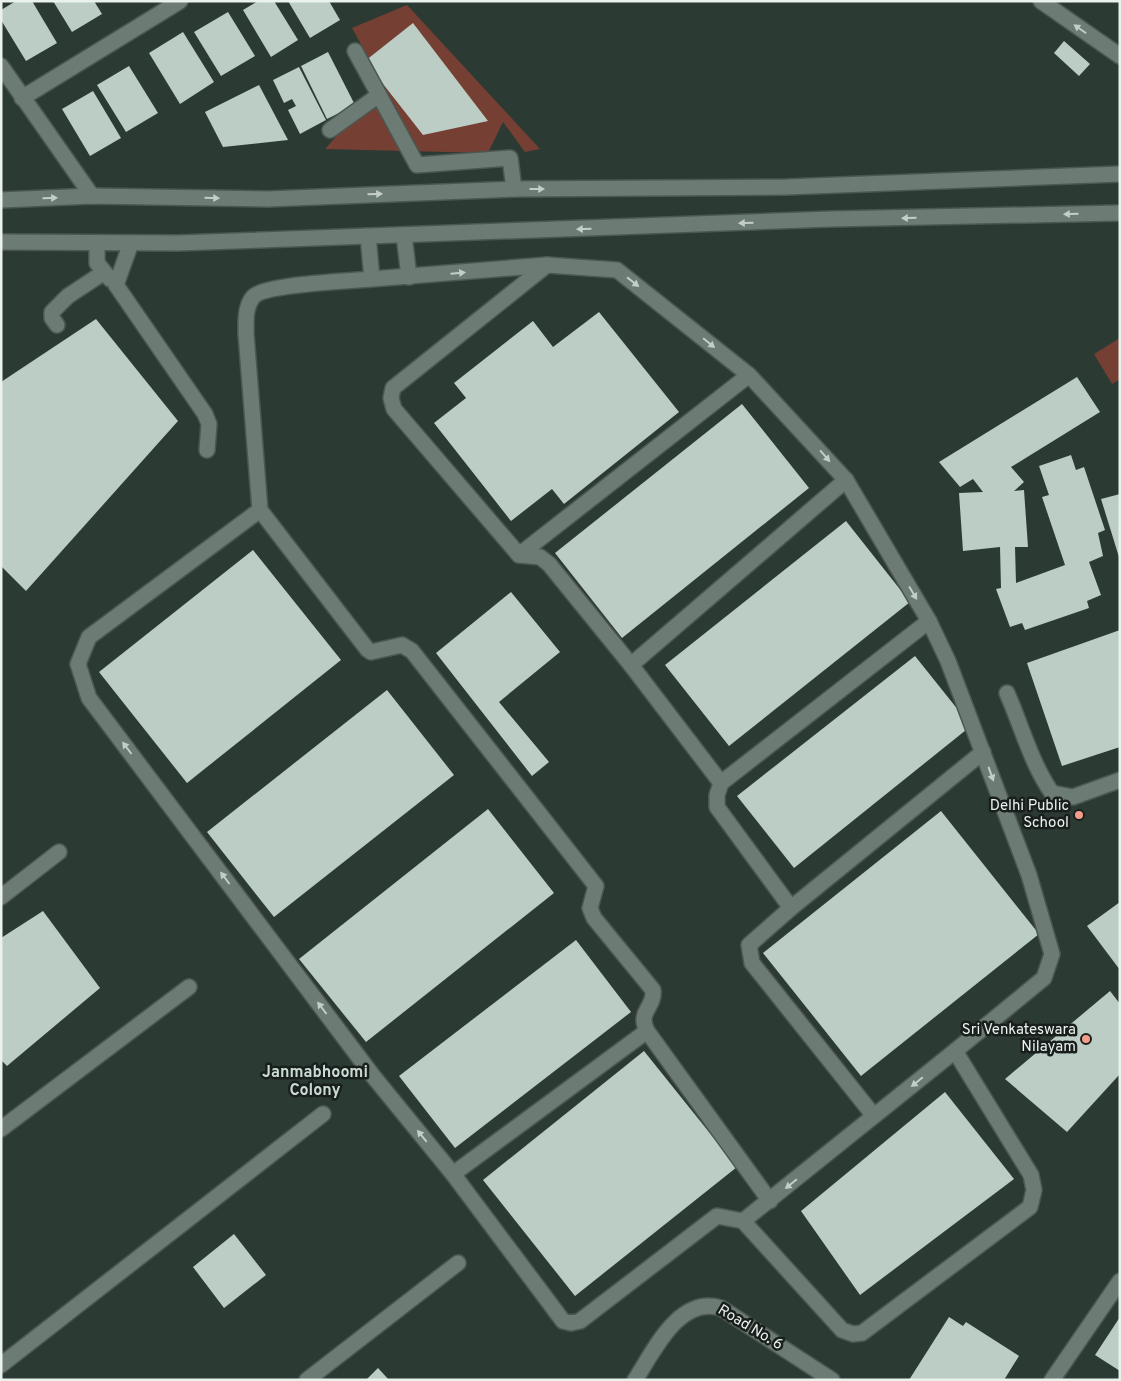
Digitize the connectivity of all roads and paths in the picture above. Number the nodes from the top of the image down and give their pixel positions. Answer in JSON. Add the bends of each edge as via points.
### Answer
{"nodes":[{"id":1,"x":180,"y":1,"type":"edge"},
{"id":2,"x":1041,"y":1,"type":"edge"},
{"id":3,"x":355,"y":51,"type":"dead end"},
{"id":4,"x":1120,"y":56,"type":"edge"},
{"id":5,"x":1,"y":66,"type":"edge"},
{"id":6,"x":379,"y":95,"type":"junction"},
{"id":7,"x":22,"y":98,"type":"junction"},
{"id":8,"x":330,"y":130,"type":"dead end"},
{"id":9,"x":1120,"y":174,"type":"edge"},
{"id":10,"x":514,"y":189,"type":"junction"},
{"id":11,"x":92,"y":196,"type":"junction"},
{"id":12,"x":1,"y":200,"type":"edge"},
{"id":13,"x":1120,"y":214,"type":"edge"},
{"id":14,"x":404,"y":235,"type":"junction"},
{"id":15,"x":368,"y":236,"type":"junction"},
{"id":16,"x":1,"y":242,"type":"edge"},
{"id":17,"x":97,"y":243,"type":"junction"},
{"id":18,"x":131,"y":243,"type":"junction"},
{"id":19,"x":547,"y":265,"type":"junction"},
{"id":20,"x":104,"y":273,"type":"junction"},
{"id":21,"x":409,"y":277,"type":"junction"},
{"id":22,"x":372,"y":279,"type":"junction"},
{"id":23,"x":116,"y":285,"type":"junction"},
{"id":24,"x":58,"y":325,"type":"dead end"},
{"id":25,"x":750,"y":376,"type":"junction"},
{"id":26,"x":207,"y":450,"type":"dead end"},
{"id":27,"x":846,"y":480,"type":"junction"},
{"id":28,"x":260,"y":510,"type":"junction"},
{"id":29,"x":519,"y":555,"type":"junction"},
{"id":30,"x":929,"y":620,"type":"junction"},
{"id":31,"x":631,"y":664,"type":"junction"},
{"id":32,"x":1007,"y":693,"type":"dead end"},
{"id":33,"x":983,"y":752,"type":"junction"},
{"id":34,"x":1120,"y":780,"type":"edge"},
{"id":35,"x":721,"y":783,"type":"junction"},
{"id":36,"x":59,"y":852,"type":"dead end"},
{"id":37,"x":1,"y":897,"type":"edge"},
{"id":38,"x":791,"y":908,"type":"junction"},
{"id":39,"x":189,"y":987,"type":"dead end"},
{"id":40,"x":646,"y":1031,"type":"junction"},
{"id":41,"x":955,"y":1051,"type":"junction"},
{"id":42,"x":323,"y":1114,"type":"dead end"},
{"id":43,"x":874,"y":1116,"type":"junction"},
{"id":44,"x":1,"y":1129,"type":"edge"},
{"id":45,"x":453,"y":1174,"type":"junction"},
{"id":46,"x":770,"y":1200,"type":"junction"},
{"id":47,"x":742,"y":1221,"type":"junction"},
{"id":48,"x":458,"y":1263,"type":"dead end"},
{"id":49,"x":1120,"y":1281,"type":"edge"},
{"id":50,"x":1,"y":1365,"type":"edge"},
{"id":51,"x":308,"y":1380,"type":"edge"},
{"id":52,"x":635,"y":1380,"type":"edge"},
{"id":53,"x":832,"y":1380,"type":"edge"},
{"id":54,"x":1052,"y":1380,"type":"edge"}],
"edges":[{"from":1,"to":7,"type":"street"},
{"from":4,"to":2,"type":"street","one_way":true},
{"from":3,"to":6,"type":"street"},
{"from":5,"to":7,"type":"street"},
{"from":6,"to":8,"type":"street"},
{"from":6,"to":10,"type":"street","via":[[417,165],[510,158]]},
{"from":7,"to":11,"type":"street"},
{"from":10,"to":9,"type":"street","one_way":true,"via":[[787,187]]},
{"from":11,"to":10,"type":"street","one_way":true,"via":[[268,199]]},
{"from":12,"to":11,"type":"street","one_way":true},
{"from":13,"to":14,"type":"street","one_way":true,"via":[[831,219]]},
{"from":14,"to":15,"type":"street"},
{"from":14,"to":21,"type":"street"},
{"from":15,"to":18,"type":"street"},
{"from":15,"to":22,"type":"street"},
{"from":16,"to":17,"type":"street"},
{"from":17,"to":18,"type":"street"},
{"from":17,"to":20,"type":"street","via":[[97,263]]},
{"from":18,"to":23,"type":"street"},
{"from":21,"to":19,"type":"street","one_way":true},
{"from":19,"to":25,"type":"street","one_way":true,"via":[[617,270]]},
{"from":19,"to":29,"type":"street","via":[[393,388],[391,398],[394,410]]},
{"from":20,"to":23,"type":"street"},
{"from":20,"to":24,"type":"street","via":[[61,301],[52,312],[52,318]]},
{"from":21,"to":22,"type":"street"},
{"from":22,"to":28,"type":"street","via":[[272,288],[255,294],[247,306],[246,334]]},
{"from":23,"to":26,"type":"street","via":[[205,414],[209,424]]},
{"from":25,"to":27,"type":"street","one_way":true},
{"from":25,"to":29,"type":"street"},
{"from":27,"to":30,"type":"street","one_way":true},
{"from":27,"to":31,"type":"street"},
{"from":28,"to":40,"type":"street","via":[[366,649],[378,652],[402,645],[412,651],[596,886],[590,908],[594,918],[653,990],[653,1000],[642,1022]]},
{"from":45,"to":28,"type":"street","one_way":true,"via":[[373,1076],[89,698],[78,664],[89,637]]},
{"from":29,"to":31,"type":"street","via":[[540,557],[549,564]]},
{"from":30,"to":33,"type":"street"},
{"from":30,"to":35,"type":"street"},
{"from":31,"to":35,"type":"street"},
{"from":32,"to":34,"type":"street","via":[[1025,732],[1038,772],[1052,793],[1073,797]]},
{"from":33,"to":38,"type":"street"},
{"from":33,"to":41,"type":"street","one_way":true,"via":[[1028,875],[1052,954],[1044,978]]},
{"from":35,"to":38,"type":"street","via":[[717,807]]},
{"from":36,"to":37,"type":"street"},
{"from":38,"to":43,"type":"street","via":[[750,945],[752,963]]},
{"from":39,"to":44,"type":"street"},
{"from":40,"to":45,"type":"street"},
{"from":40,"to":46,"type":"street"},
{"from":41,"to":43,"type":"street","one_way":true},
{"from":41,"to":47,"type":"street","via":[[1032,1175],[1034,1190],[1030,1207],[862,1332],[853,1334],[842,1330]]},
{"from":42,"to":50,"type":"street"},
{"from":43,"to":46,"type":"street","one_way":true},
{"from":45,"to":47,"type":"street","via":[[563,1321],[571,1324],[580,1321],[717,1216]]},
{"from":46,"to":47,"type":"street"},
{"from":48,"to":51,"type":"street"},
{"from":49,"to":54,"type":"street"},
{"from":52,"to":53,"type":"street","name":"Road No. 6","via":[[683,1314],[710,1304]]}]}
